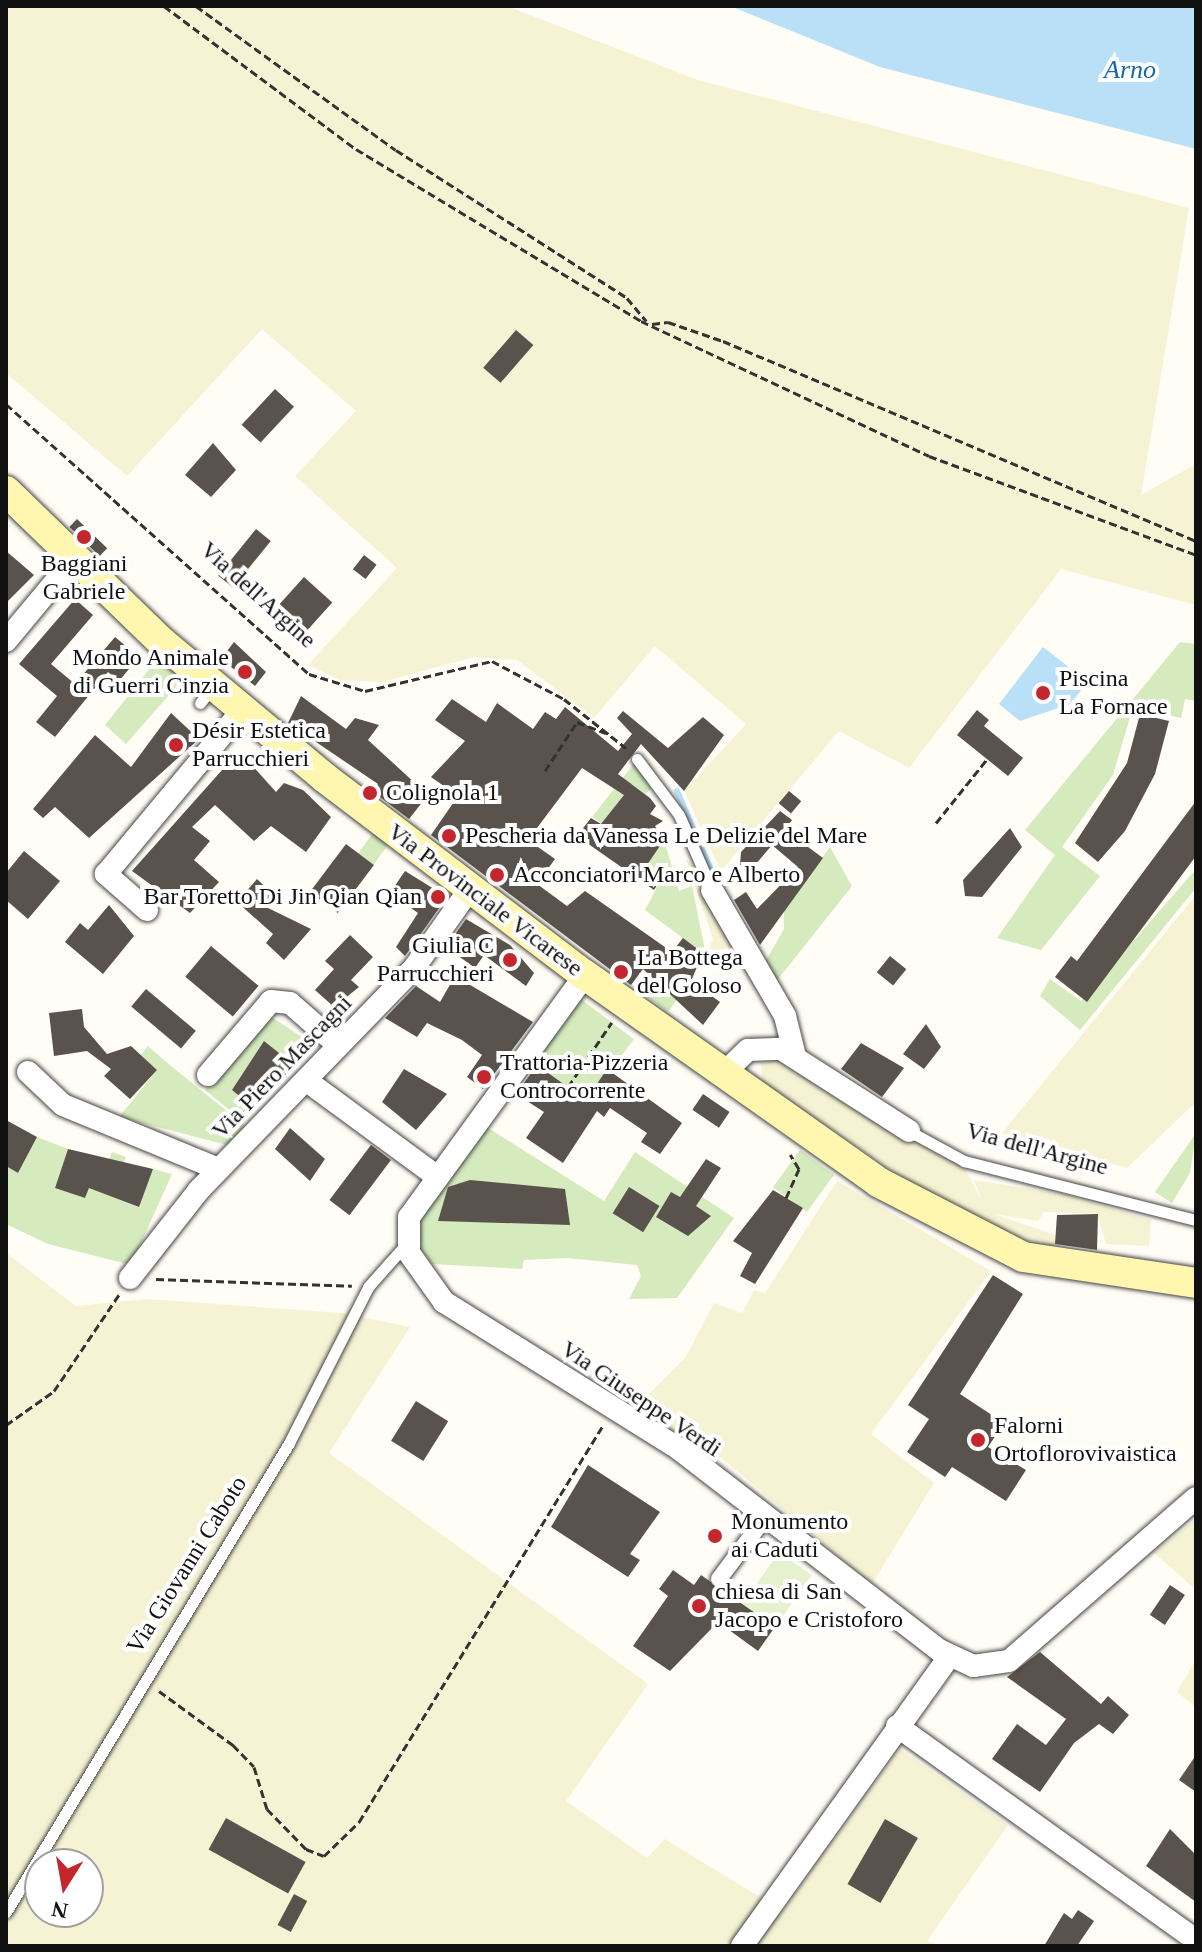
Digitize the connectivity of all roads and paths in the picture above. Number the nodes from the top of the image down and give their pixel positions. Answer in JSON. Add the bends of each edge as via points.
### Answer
{"nodes":[{"id":1,"x":164,"y":6,"type":"edge"},
{"id":2,"x":196,"y":6,"type":"edge"},
{"id":3,"x":649,"y":324,"type":"junction"},
{"id":4,"x":6,"y":404,"type":"edge"},
{"id":5,"x":6,"y":491,"type":"edge"},
{"id":6,"x":1196,"y":541,"type":"edge"},
{"id":7,"x":1196,"y":555,"type":"edge"},
{"id":8,"x":75,"y":558,"type":"junction"},
{"id":9,"x":6,"y":641,"type":"edge"},
{"id":10,"x":242,"y":711,"type":"junction"},
{"id":11,"x":607,"y":733,"type":"junction"},
{"id":12,"x":637,"y":759,"type":"joint"},
{"id":13,"x":987,"y":759,"type":"dead end"},
{"id":14,"x":545,"y":771,"type":"dead end"},
{"id":15,"x":936,"y":823,"type":"dead end"},
{"id":16,"x":469,"y":890,"type":"junction"},
{"id":17,"x":712,"y":890,"type":"joint"},
{"id":18,"x":147,"y":910,"type":"dead end"},
{"id":19,"x":585,"y":975,"type":"junction"},
{"id":20,"x":612,"y":1022,"type":"dead end"},
{"id":21,"x":338,"y":1045,"type":"junction"},
{"id":22,"x":794,"y":1053,"type":"junction"},
{"id":23,"x":28,"y":1072,"type":"dead end"},
{"id":24,"x":725,"y":1072,"type":"junction"},
{"id":25,"x":208,"y":1075,"type":"dead end"},
{"id":26,"x":311,"y":1084,"type":"junction"},
{"id":27,"x":568,"y":1087,"type":"dead end"},
{"id":28,"x":909,"y":1131,"type":"joint"},
{"id":29,"x":790,"y":1154,"type":"dead end"},
{"id":30,"x":218,"y":1169,"type":"junction"},
{"id":31,"x":435,"y":1175,"type":"junction"},
{"id":32,"x":786,"y":1198,"type":"dead end"},
{"id":33,"x":1196,"y":1220,"type":"edge"},
{"id":34,"x":406,"y":1244,"type":"junction"},
{"id":35,"x":130,"y":1278,"type":"junction"},
{"id":36,"x":1196,"y":1283,"type":"edge"},
{"id":37,"x":368,"y":1287,"type":"junction"},
{"id":38,"x":614,"y":1409,"type":"junction"},
{"id":39,"x":6,"y":1425,"type":"edge"},
{"id":40,"x":1196,"y":1498,"type":"edge"},
{"id":41,"x":764,"y":1519,"type":"junction"},
{"id":42,"x":719,"y":1579,"type":"dead end"},
{"id":43,"x":949,"y":1657,"type":"junction"},
{"id":44,"x":142,"y":1679,"type":"junction"},
{"id":45,"x":897,"y":1726,"type":"junction"},
{"id":46,"x":6,"y":1912,"type":"edge"},
{"id":47,"x":1188,"y":1934,"type":"dead end"},
{"id":48,"x":742,"y":1946,"type":"edge"}],
"edges":[{"from":1,"to":3,"type":"path","via":[[379,164]]},
{"from":2,"to":3,"type":"path","via":[[384,142],[627,298]]},
{"from":3,"to":6,"type":"path","via":[[668,322],[723,341]]},
{"from":3,"to":7,"type":"path","via":[[929,456]]},
{"from":4,"to":11,"type":"path","name":"Via dell'Argine","via":[[268,641],[331,686],[365,691],[492,661],[552,692]]},
{"from":5,"to":8,"type":"main road","name":"Via Provinciale Vicarese"},
{"from":8,"to":9,"type":"street"},
{"from":8,"to":10,"type":"main road","name":"Via Provinciale Vicarese","via":[[207,695]]},
{"from":10,"to":16,"type":"main road","name":"Via Provinciale Vicarese"},
{"from":10,"to":18,"type":"street","via":[[106,874]]},
{"from":11,"to":12,"type":"path","name":"Via dell'Argine"},
{"from":11,"to":14,"type":"path","via":[[577,722]]},
{"from":12,"to":17,"type":"lane","via":[[672,802]]},
{"from":13,"to":15,"type":"path"},
{"from":16,"to":19,"type":"main road","name":"Via Provinciale Vicarese"},
{"from":16,"to":21,"type":"street","name":"Via Piero Mascagni","via":[[414,968]]},
{"from":17,"to":22,"type":"street","via":[[785,1016]]},
{"from":19,"to":24,"type":"main road","name":"Via Provinciale Vicarese"},
{"from":19,"to":31,"type":"street"},
{"from":20,"to":27,"type":"path"},
{"from":21,"to":25,"type":"street","via":[[290,1003],[271,1001]]},
{"from":21,"to":26,"type":"street","name":"Via Piero Mascagni"},
{"from":22,"to":24,"type":"street","name":"Via dell'Argine","via":[[753,1048]]},
{"from":22,"to":28,"type":"street","name":"Via dell'Argine"},
{"from":23,"to":30,"type":"street","via":[[43,1091],[98,1123]]},
{"from":24,"to":36,"type":"main road","name":"Via Provinciale Vicarese","via":[[878,1182],[985,1242],[1054,1265]]},
{"from":26,"to":30,"type":"street","name":"Via Piero Mascagni"},
{"from":26,"to":31,"type":"street"},
{"from":28,"to":33,"type":"lane","name":"Via dell'Argine","via":[[964,1161]]},
{"from":29,"to":32,"type":"path","via":[[799,1169]]},
{"from":30,"to":35,"type":"street","name":"Via Piero Mascagni"},
{"from":31,"to":34,"type":"street","via":[[409,1217]]},
{"from":34,"to":37,"type":"lane","name":"Via Giovanni Caboto"},
{"from":34,"to":38,"type":"street","name":"Via Giuseppe Verdi","via":[[426,1282],[452,1308]]},
{"from":35,"to":37,"type":"path"},
{"from":35,"to":39,"type":"path","via":[[54,1391]]},
{"from":37,"to":44,"type":"lane","name":"Via Giovanni Caboto","via":[[289,1443]]},
{"from":38,"to":41,"type":"street","name":"Via Giuseppe Verdi","via":[[679,1449]]},
{"from":38,"to":44,"type":"path","via":[[359,1822],[324,1856],[306,1849],[267,1809],[254,1767],[233,1745]]},
{"from":40,"to":43,"type":"street","name":"Via Giuseppe Verdi","via":[[1009,1661],[979,1667]]},
{"from":41,"to":42,"type":"street"},
{"from":41,"to":43,"type":"street","name":"Via Giuseppe Verdi"},
{"from":43,"to":45,"type":"street"},
{"from":44,"to":46,"type":"lane","name":"Via Giovanni Caboto"},
{"from":45,"to":47,"type":"street"},
{"from":45,"to":48,"type":"street"}]}
